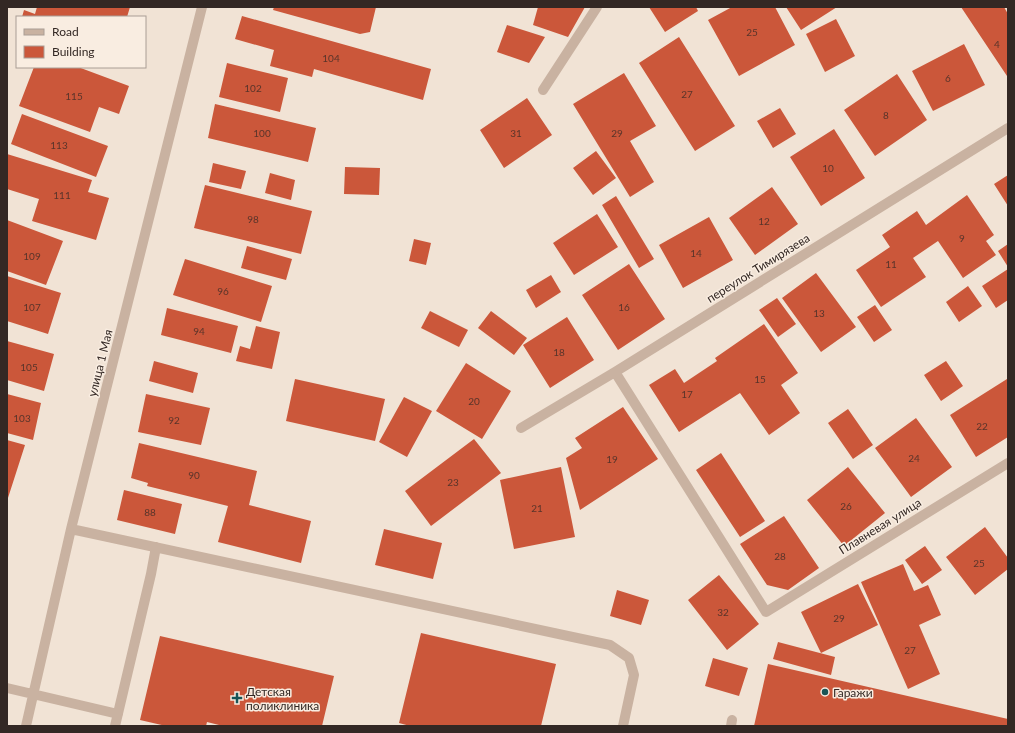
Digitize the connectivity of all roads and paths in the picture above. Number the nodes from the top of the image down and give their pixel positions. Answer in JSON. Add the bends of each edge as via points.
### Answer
{"nodes":[{"id":1,"x":202,"y":7,"type":"edge"},
{"id":2,"x":597,"y":7,"type":"edge"},
{"id":3,"x":543,"y":90,"type":"dead end"},
{"id":4,"x":1008,"y":128,"type":"edge"},
{"id":5,"x":615,"y":372,"type":"junction"},
{"id":6,"x":521,"y":428,"type":"dead end"},
{"id":7,"x":1008,"y":462,"type":"edge"},
{"id":8,"x":71,"y":528,"type":"junction"},
{"id":9,"x":156,"y":547,"type":"junction"},
{"id":10,"x":7,"y":688,"type":"edge"},
{"id":11,"x":33,"y":694,"type":"junction"},
{"id":12,"x":118,"y":714,"type":"junction"},
{"id":13,"x":26,"y":726,"type":"edge"},
{"id":14,"x":115,"y":726,"type":"edge"},
{"id":15,"x":623,"y":726,"type":"edge"}],
"edges":[{"from":1,"to":8,"type":"street","name":"улица 1 Мая"},
{"from":2,"to":3,"type":"street"},
{"from":4,"to":5,"type":"street","name":"переулок Тимирязева"},
{"from":5,"to":6,"type":"street","name":"переулок Тимирязева"},
{"from":5,"to":7,"type":"street","name":"Плавневая улица","via":[[766,612]]},
{"from":8,"to":9,"type":"street"},
{"from":8,"to":11,"type":"street","name":"улица 1 Мая"},
{"from":9,"to":12,"type":"street"},
{"from":9,"to":15,"type":"street","via":[[610,645],[629,658],[634,675]]},
{"from":10,"to":11,"type":"street"},
{"from":11,"to":12,"type":"street"},
{"from":11,"to":13,"type":"street","name":"улица 1 Мая"},
{"from":12,"to":14,"type":"street"}]}
